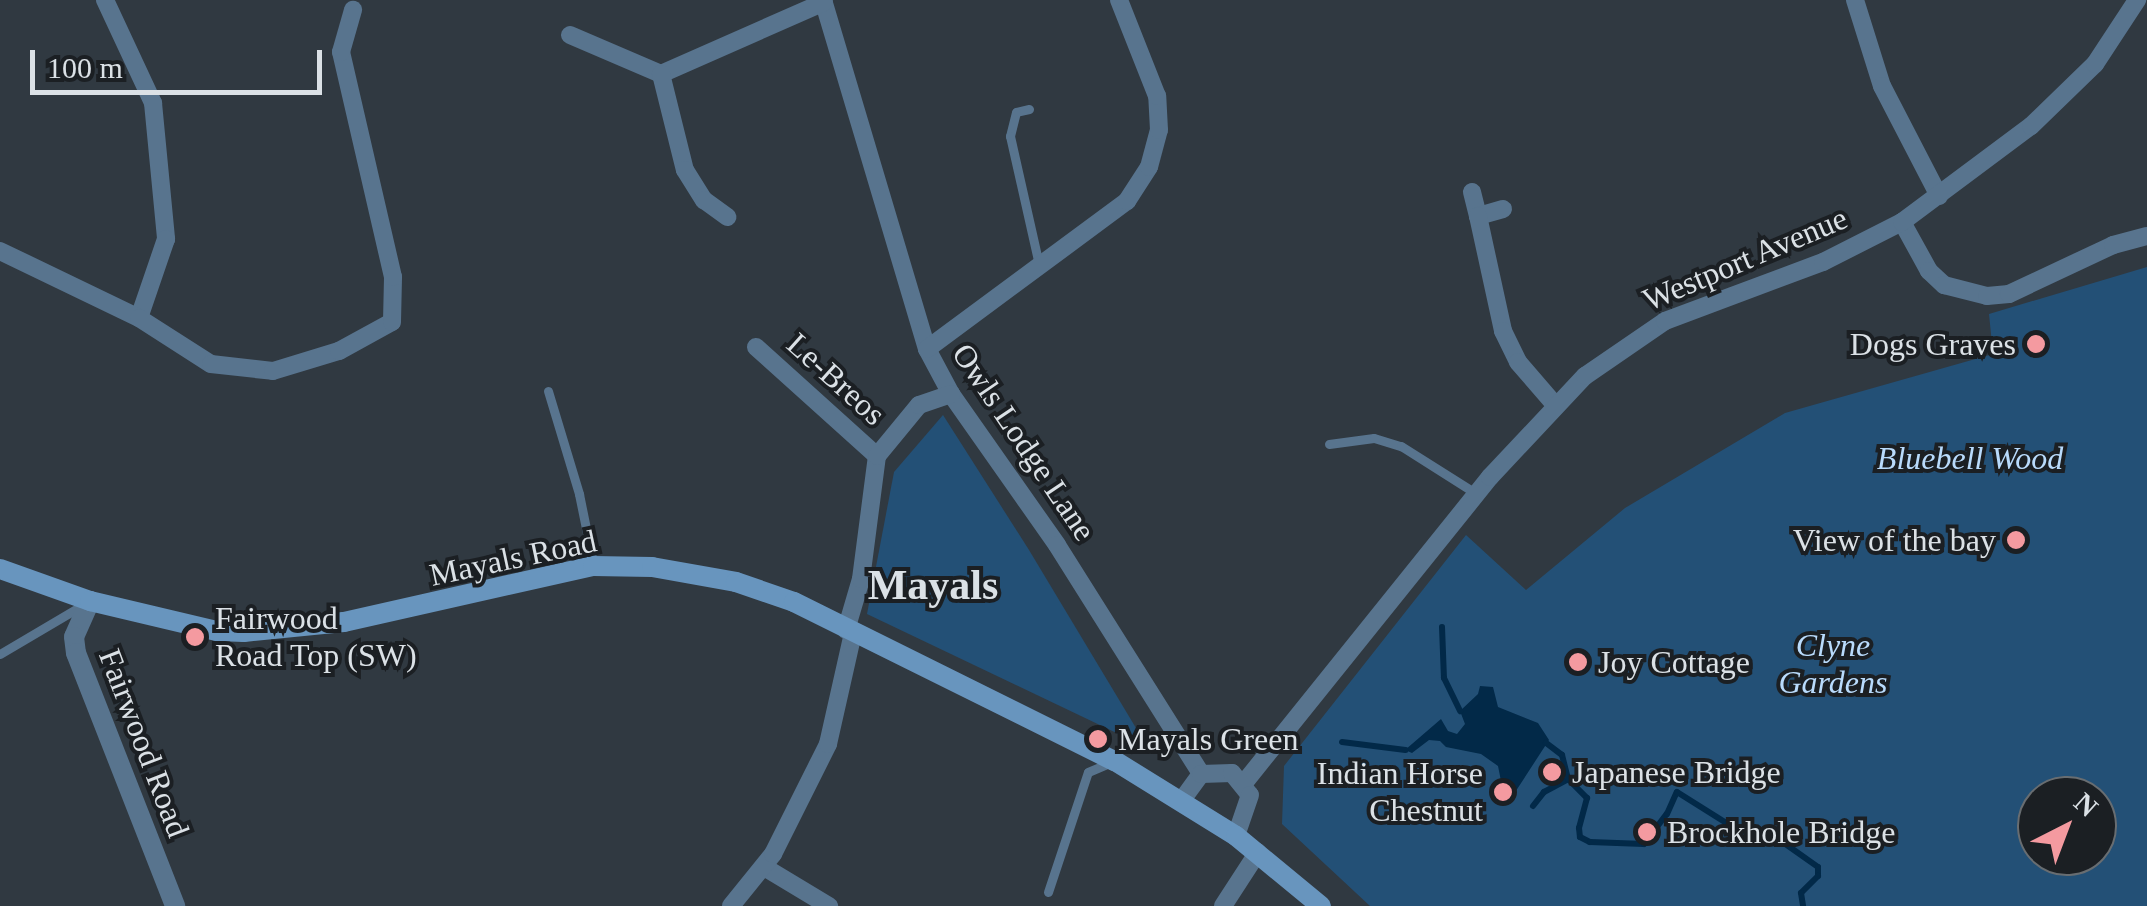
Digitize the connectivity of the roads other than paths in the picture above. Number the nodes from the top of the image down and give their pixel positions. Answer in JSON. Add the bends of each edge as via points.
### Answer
{"nodes":[{"id":1,"x":105,"y":0,"type":"edge"},
{"id":2,"x":1120,"y":0,"type":"edge"},
{"id":3,"x":1854,"y":0,"type":"edge"},
{"id":4,"x":2138,"y":0,"type":"edge"},
{"id":5,"x":824,"y":1,"type":"edge"},
{"id":6,"x":353,"y":10,"type":"dead end"},
{"id":7,"x":570,"y":36,"type":"dead end"},
{"id":8,"x":661,"y":74,"type":"junction"},
{"id":9,"x":1029,"y":109,"type":"dead end"},
{"id":10,"x":1472,"y":192,"type":"dead end"},
{"id":11,"x":1940,"y":196,"type":"junction"},
{"id":12,"x":1504,"y":209,"type":"dead end"},
{"id":13,"x":1478,"y":216,"type":"junction"},
{"id":14,"x":727,"y":217,"type":"dead end"},
{"id":15,"x":1902,"y":222,"type":"junction"},
{"id":16,"x":2147,"y":236,"type":"edge"},
{"id":17,"x":0,"y":251,"type":"edge"},
{"id":18,"x":1039,"y":264,"type":"junction"},
{"id":19,"x":139,"y":318,"type":"junction"},
{"id":20,"x":756,"y":346,"type":"dead end"},
{"id":21,"x":927,"y":349,"type":"junction"},
{"id":22,"x":548,"y":392,"type":"dead end"},
{"id":23,"x":951,"y":394,"type":"junction"},
{"id":24,"x":1556,"y":406,"type":"junction"},
{"id":25,"x":1329,"y":444,"type":"dead end"},
{"id":26,"x":877,"y":456,"type":"junction"},
{"id":27,"x":1477,"y":494,"type":"junction"},
{"id":28,"x":594,"y":566,"type":"junction"},
{"id":29,"x":0,"y":569,"type":"edge"},
{"id":30,"x":90,"y":601,"type":"junction"},
{"id":31,"x":850,"y":631,"type":"junction"},
{"id":32,"x":0,"y":654,"type":"edge"},
{"id":33,"x":1115,"y":761,"type":"junction"},
{"id":34,"x":1201,"y":774,"type":"junction"},
{"id":35,"x":1244,"y":783,"type":"junction"},
{"id":36,"x":1182,"y":800,"type":"junction"},
{"id":37,"x":1236,"y":836,"type":"junction"},
{"id":38,"x":1258,"y":852,"type":"junction"},
{"id":39,"x":764,"y":867,"type":"junction"},
{"id":40,"x":1048,"y":892,"type":"dead end"},
{"id":41,"x":175,"y":906,"type":"edge"},
{"id":42,"x":731,"y":906,"type":"edge"},
{"id":43,"x":829,"y":906,"type":"edge"},
{"id":44,"x":1223,"y":906,"type":"edge"},
{"id":45,"x":1321,"y":906,"type":"edge"}],
"edges":[{"from":1,"to":19,"type":"street","via":[[153,102],[155,120],[166,239]]},
{"from":2,"to":18,"type":"street","via":[[1157,96],[1159,130],[1149,167],[1128,202]]},
{"from":3,"to":11,"type":"street","via":[[1882,86]]},
{"from":4,"to":11,"type":"street","name":"Westport Avenue","via":[[2095,64],[2031,126]]},
{"from":5,"to":8,"type":"street"},
{"from":5,"to":21,"type":"street","name":"Owls Lodge Lane"},
{"from":6,"to":19,"type":"street","via":[[341,52],[393,277],[392,322],[338,350],[273,371],[212,364]]},
{"from":7,"to":8,"type":"street"},
{"from":8,"to":14,"type":"street","via":[[685,170],[704,200]]},
{"from":9,"to":18,"type":"lane","via":[[1016,112],[1010,136]]},
{"from":10,"to":13,"type":"street"},
{"from":11,"to":15,"type":"street","name":"Westport Avenue"},
{"from":12,"to":13,"type":"street"},
{"from":13,"to":24,"type":"street","via":[[1503,332],[1518,362]]},
{"from":15,"to":16,"type":"street","via":[[1944,285],[1987,296],[2009,294]]},
{"from":15,"to":24,"type":"street","name":"Westport Avenue","via":[[1823,262],[1665,320],[1585,376]]},
{"from":17,"to":19,"type":"street"},
{"from":18,"to":21,"type":"street"},
{"from":20,"to":26,"type":"street","name":"Le-Breos"},
{"from":21,"to":23,"type":"street","name":"Owls Lodge Lane"},
{"from":22,"to":28,"type":"lane"},
{"from":23,"to":26,"type":"street","via":[[919,405]]},
{"from":23,"to":34,"type":"street","name":"Owls Lodge Lane","via":[[1057,545]]},
{"from":24,"to":27,"type":"street","name":"Westport Avenue"},
{"from":25,"to":27,"type":"lane","via":[[1374,438],[1400,446]]},
{"from":26,"to":31,"type":"street"},
{"from":27,"to":35,"type":"street","name":"Westport Avenue"},
{"from":28,"to":30,"type":"main road","name":"Mayals Road","via":[[344,622],[244,632]]},
{"from":28,"to":31,"type":"main road","name":"Mayals Road","via":[[652,567],[736,582]]},
{"from":29,"to":30,"type":"main road","name":"Mayals Road"},
{"from":30,"to":32,"type":"lane"},
{"from":30,"to":41,"type":"street","name":"Fairwood Road","via":[[74,637],[76,653]]},
{"from":31,"to":33,"type":"main road","name":"Mayals Road"},
{"from":31,"to":39,"type":"street","via":[[828,744]]},
{"from":33,"to":36,"type":"main road","name":"Mayals Road"},
{"from":33,"to":40,"type":"lane","via":[[1088,772]]},
{"from":34,"to":35,"type":"street","via":[[1223,770]]},
{"from":34,"to":36,"type":"street"},
{"from":35,"to":37,"type":"street","via":[[1248,810]]},
{"from":36,"to":37,"type":"main road","name":"Mayals Road"},
{"from":37,"to":38,"type":"main road","name":"Mayals Road"},
{"from":38,"to":44,"type":"street"},
{"from":38,"to":45,"type":"main road","name":"Mayals Road"},
{"from":39,"to":42,"type":"street"},
{"from":39,"to":43,"type":"street"}]}
